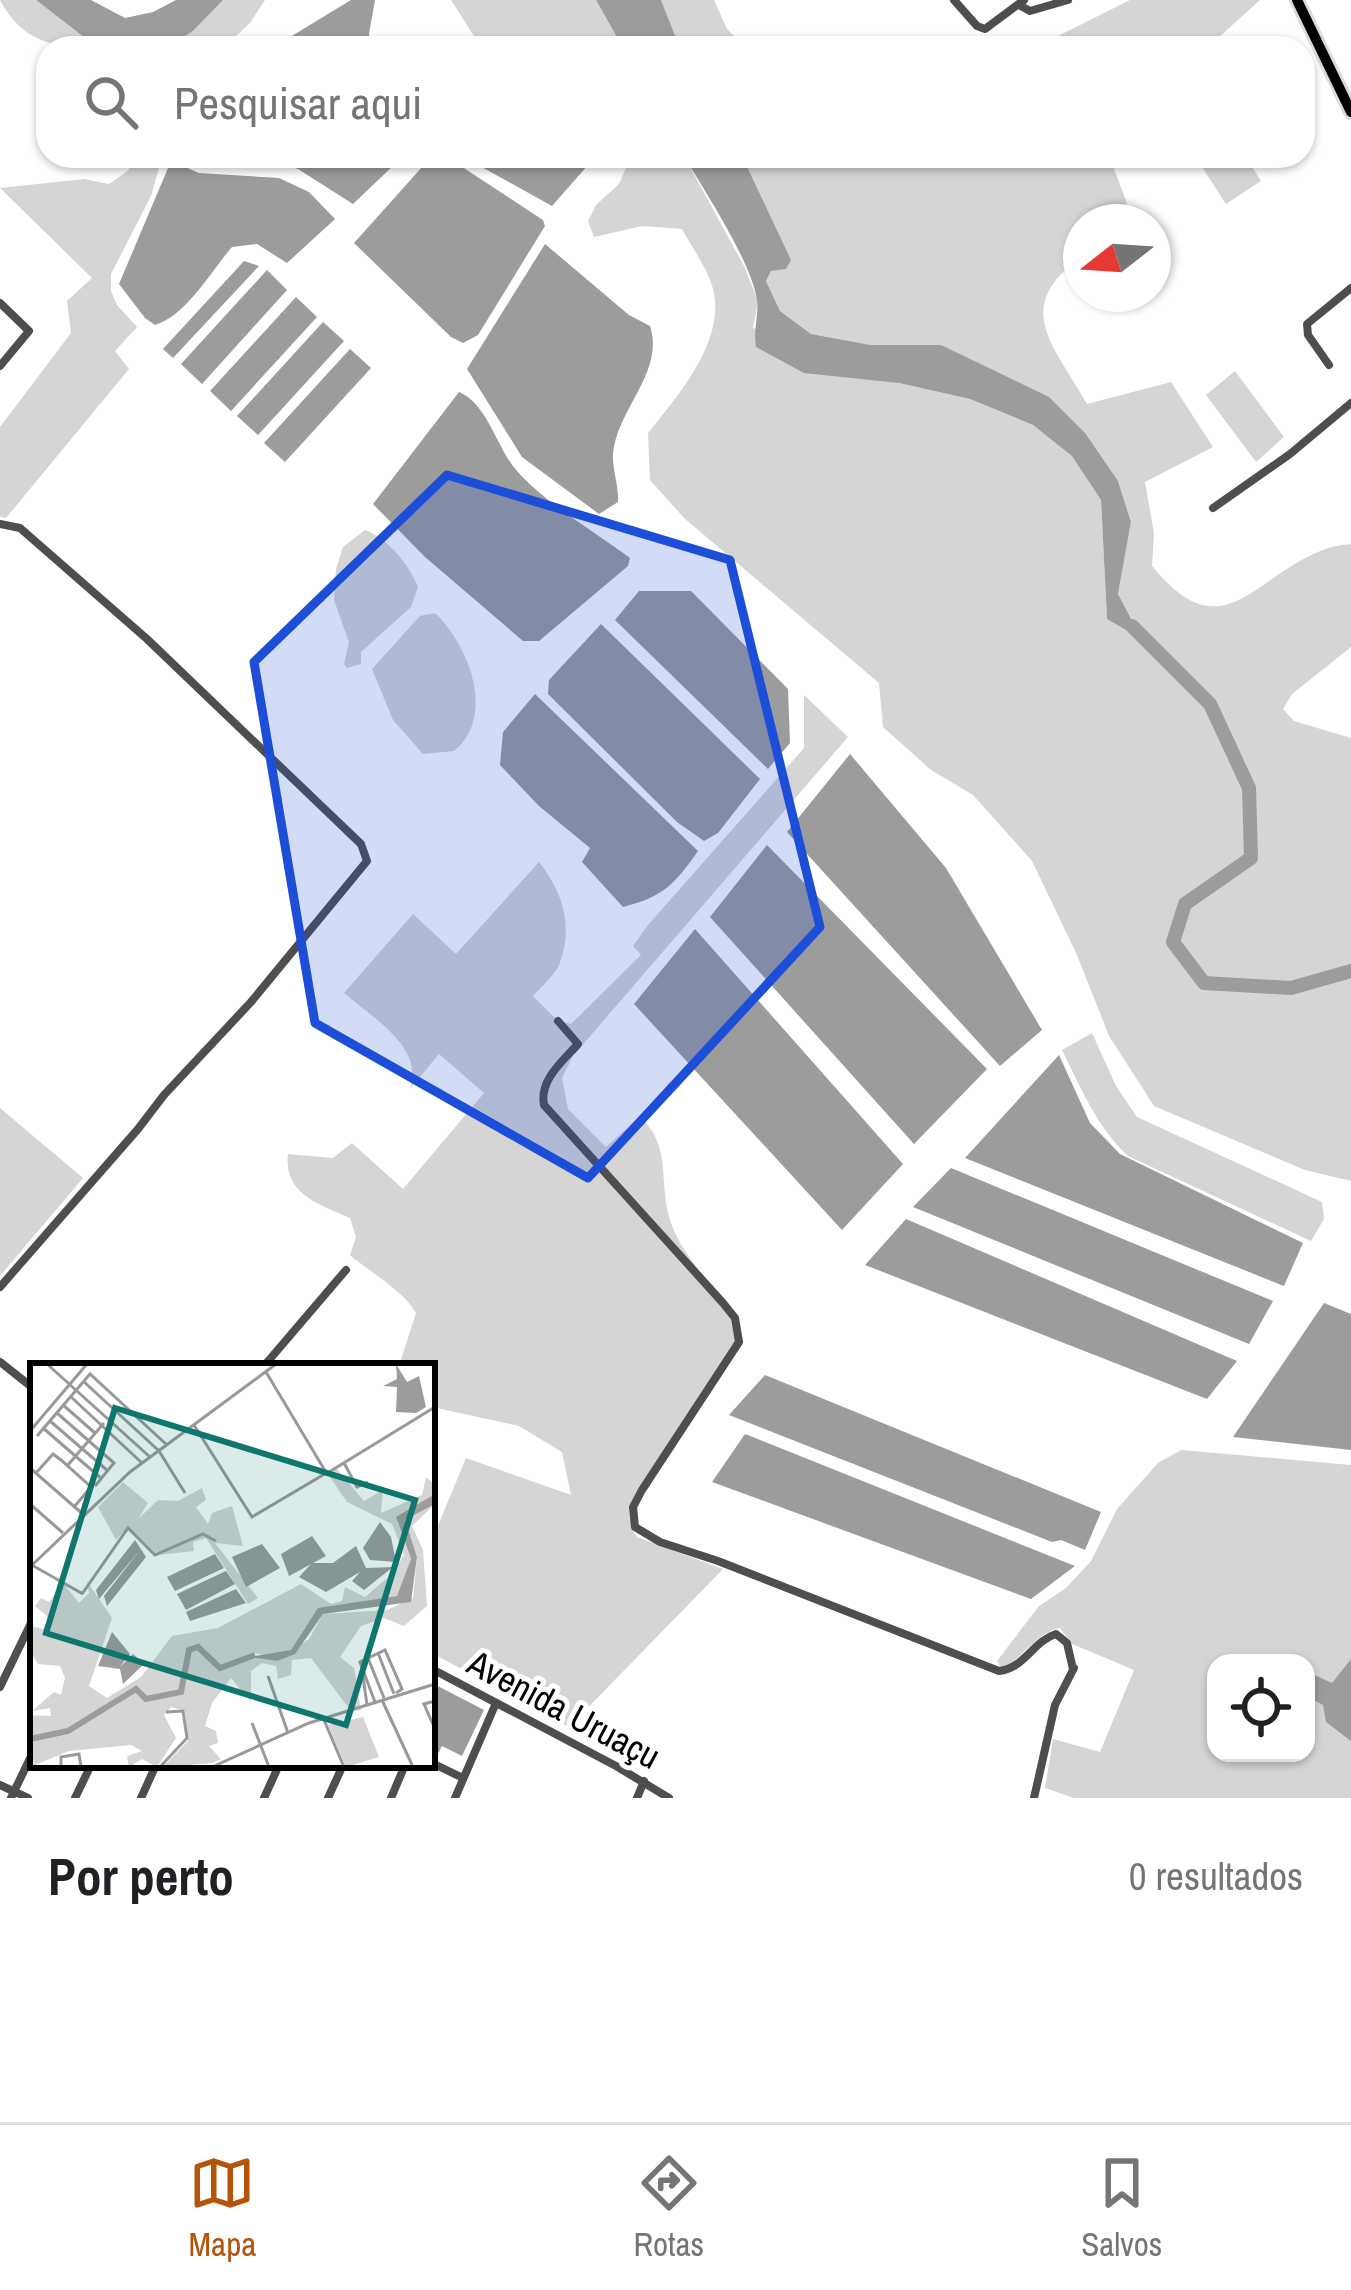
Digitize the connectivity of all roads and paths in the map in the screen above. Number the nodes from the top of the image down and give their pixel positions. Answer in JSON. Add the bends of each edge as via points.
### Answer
{"nodes":[{"id":1,"x":954,"y":0,"type":"edge"},
{"id":2,"x":1068,"y":0,"type":"edge"},
{"id":3,"x":1297,"y":0,"type":"edge"},
{"id":4,"x":1022,"y":2,"type":"edge"},
{"id":5,"x":1314,"y":36,"type":"edge"},
{"id":6,"x":1315,"y":37,"type":"edge"},
{"id":7,"x":1351,"y":112,"type":"edge"},
{"id":8,"x":1351,"y":288,"type":"edge"},
{"id":9,"x":0,"y":303,"type":"edge"},
{"id":10,"x":1329,"y":365,"type":"dead end"},
{"id":11,"x":0,"y":366,"type":"edge"},
{"id":12,"x":1351,"y":403,"type":"edge"},
{"id":13,"x":1213,"y":508,"type":"dead end"},
{"id":14,"x":2,"y":526,"type":"edge"},
{"id":15,"x":558,"y":1022,"type":"dead end"},
{"id":16,"x":346,"y":1270,"type":"dead end"},
{"id":17,"x":0,"y":1287,"type":"edge"},
{"id":18,"x":0,"y":1362,"type":"edge"},
{"id":19,"x":267,"y":1363,"type":"edge"},
{"id":20,"x":30,"y":1386,"type":"edge"},
{"id":21,"x":30,"y":1625,"type":"edge"},
{"id":22,"x":435,"y":1672,"type":"edge"},
{"id":23,"x":0,"y":1687,"type":"edge"},
{"id":24,"x":496,"y":1703,"type":"junction"},
{"id":25,"x":30,"y":1758,"type":"edge"},
{"id":26,"x":435,"y":1764,"type":"edge"},
{"id":27,"x":90,"y":1768,"type":"edge"},
{"id":28,"x":155,"y":1768,"type":"edge"},
{"id":29,"x":278,"y":1768,"type":"edge"},
{"id":30,"x":342,"y":1768,"type":"edge"},
{"id":31,"x":404,"y":1768,"type":"edge"},
{"id":32,"x":464,"y":1778,"type":"junction"},
{"id":33,"x":644,"y":1781,"type":"junction"},
{"id":34,"x":0,"y":1785,"type":"edge"},
{"id":35,"x":12,"y":1795,"type":"edge"},
{"id":36,"x":28,"y":1798,"type":"edge"},
{"id":37,"x":75,"y":1798,"type":"edge"},
{"id":38,"x":140,"y":1798,"type":"edge"},
{"id":39,"x":264,"y":1798,"type":"edge"},
{"id":40,"x":328,"y":1798,"type":"edge"},
{"id":41,"x":391,"y":1798,"type":"edge"},
{"id":42,"x":455,"y":1798,"type":"edge"},
{"id":43,"x":637,"y":1798,"type":"edge"},
{"id":44,"x":669,"y":1798,"type":"edge"},
{"id":45,"x":1034,"y":1798,"type":"edge"}],
"edges":[{"from":1,"to":4,"type":"street","via":[[981,28]]},
{"from":2,"to":4,"type":"street","via":[[1030,11]]},
{"from":3,"to":5,"type":"main road"},
{"from":6,"to":7,"type":"main road"},
{"from":8,"to":10,"type":"street","via":[[1306,327]]},
{"from":9,"to":11,"type":"street","via":[[29,332]]},
{"from":12,"to":13,"type":"street"},
{"from":14,"to":17,"type":"street","via":[[20,528],[147,639],[361,844],[368,861]]},
{"from":15,"to":45,"type":"street","via":[[578,1044],[549,1078],[544,1105],[740,1331],[642,1490],[635,1527],[998,1671],[1056,1634],[1075,1666],[1055,1705]]},
{"from":16,"to":19,"type":"street"},
{"from":18,"to":20,"type":"street"},
{"from":21,"to":23,"type":"street"},
{"from":22,"to":24,"type":"street","name":"Avenida Uruaçu"},
{"from":24,"to":32,"type":"street"},
{"from":24,"to":33,"type":"street","name":"Avenida Uruaçu"},
{"from":25,"to":35,"type":"street"},
{"from":26,"to":32,"type":"street"},
{"from":27,"to":37,"type":"street"},
{"from":28,"to":38,"type":"street"},
{"from":29,"to":39,"type":"street"},
{"from":30,"to":40,"type":"street"},
{"from":31,"to":41,"type":"street"},
{"from":32,"to":42,"type":"street"},
{"from":33,"to":43,"type":"street"},
{"from":33,"to":44,"type":"street","name":"Avenida Uruaçu"},
{"from":34,"to":35,"type":"street"},
{"from":35,"to":36,"type":"street"}]}
